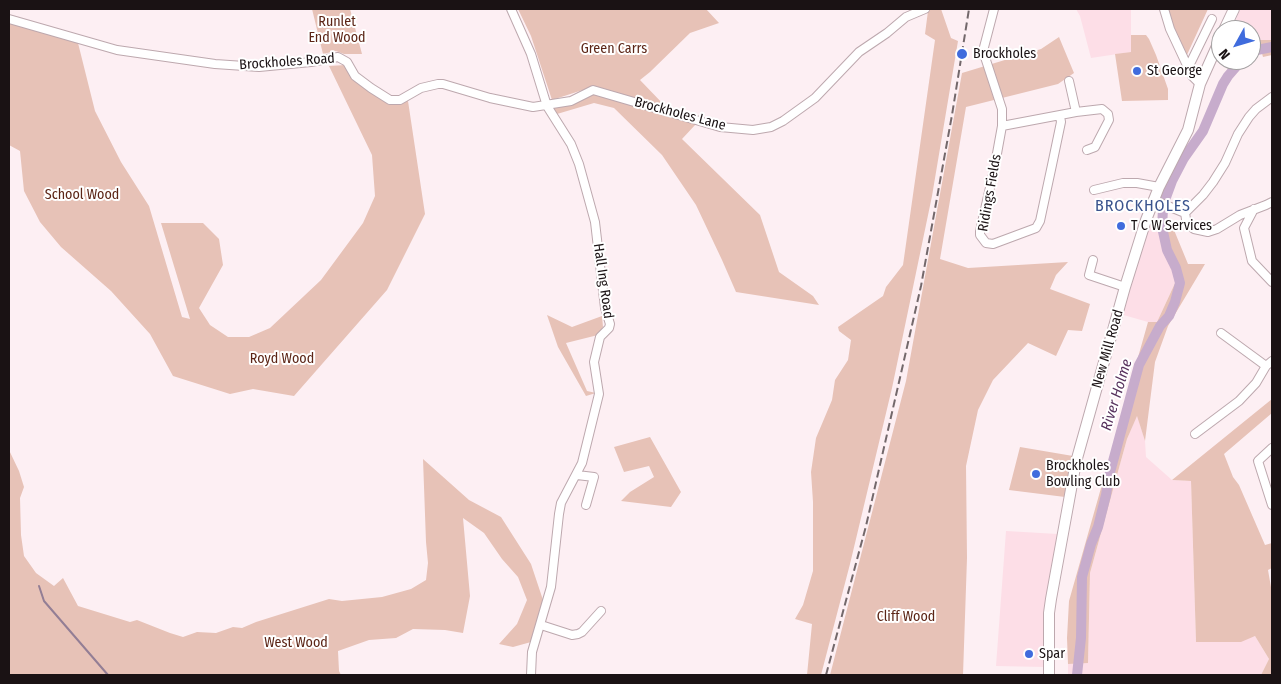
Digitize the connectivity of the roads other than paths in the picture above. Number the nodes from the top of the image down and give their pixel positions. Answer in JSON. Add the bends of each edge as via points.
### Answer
{"nodes":[{"id":1,"x":511,"y":9,"type":"edge"},
{"id":2,"x":925,"y":9,"type":"edge"},
{"id":3,"x":994,"y":9,"type":"edge"},
{"id":4,"x":1164,"y":9,"type":"edge"},
{"id":5,"x":9,"y":19,"type":"edge"},
{"id":6,"x":1212,"y":19,"type":"dead end"},
{"id":7,"x":1211,"y":59,"type":"edge"},
{"id":8,"x":1188,"y":68,"type":"junction"},
{"id":9,"x":1069,"y":82,"type":"dead end"},
{"id":10,"x":1200,"y":84,"type":"junction"},
{"id":11,"x":1272,"y":97,"type":"edge"},
{"id":12,"x":547,"y":106,"type":"junction"},
{"id":13,"x":1076,"y":112,"type":"junction"},
{"id":14,"x":1060,"y":116,"type":"junction"},
{"id":15,"x":1002,"y":126,"type":"junction"},
{"id":16,"x":1087,"y":150,"type":"dead end"},
{"id":17,"x":1159,"y":187,"type":"junction"},
{"id":18,"x":1094,"y":190,"type":"dead end"},
{"id":19,"x":1156,"y":202,"type":"junction"},
{"id":20,"x":1272,"y":202,"type":"edge"},
{"id":21,"x":1254,"y":209,"type":"junction"},
{"id":22,"x":1185,"y":213,"type":"junction"},
{"id":23,"x":1093,"y":260,"type":"dead end"},
{"id":24,"x":1272,"y":282,"type":"edge"},
{"id":25,"x":1125,"y":287,"type":"junction"},
{"id":26,"x":1221,"y":333,"type":"dead end"},
{"id":27,"x":1269,"y":363,"type":"edge"},
{"id":28,"x":1195,"y":434,"type":"dead end"},
{"id":29,"x":1272,"y":448,"type":"edge"},
{"id":30,"x":577,"y":475,"type":"junction"},
{"id":31,"x":586,"y":505,"type":"dead end"},
{"id":32,"x":1272,"y":505,"type":"edge"},
{"id":33,"x":601,"y":611,"type":"dead end"},
{"id":34,"x":541,"y":625,"type":"junction"},
{"id":35,"x":531,"y":675,"type":"edge"},
{"id":36,"x":1049,"y":675,"type":"edge"}],
"edges":[{"from":1,"to":12,"type":"street","name":"Hall Ing Road","via":[[531,54]]},
{"from":2,"to":12,"type":"street","name":"Brockholes Lane","via":[[906,17],[859,52],[816,98],[771,127],[753,130],[720,127],[593,90],[571,101]]},
{"from":3,"to":15,"type":"street","name":"Ridings Fields","via":[[983,51],[1002,109]]},
{"from":4,"to":8,"type":"street"},
{"from":5,"to":12,"type":"street","name":"Brockholes Road","via":[[117,50],[215,64],[259,67],[338,57],[347,62],[355,76],[390,100],[400,100],[421,88],[443,84],[490,98],[533,107]]},
{"from":6,"to":8,"type":"street"},
{"from":7,"to":10,"type":"main road","name":"New Mill Road"},
{"from":8,"to":10,"type":"street"},
{"from":9,"to":13,"type":"street"},
{"from":10,"to":17,"type":"main road","name":"New Mill Road","via":[[1188,130]]},
{"from":11,"to":22,"type":"street","via":[[1249,117],[1213,182]]},
{"from":12,"to":30,"type":"street","name":"Hall Ing Road","via":[[571,144],[579,164],[595,222],[605,308],[610,324],[600,337],[594,362],[599,394]]},
{"from":13,"to":14,"type":"street"},
{"from":13,"to":16,"type":"street","via":[[1102,109],[1108,114],[1098,143]]},
{"from":14,"to":15,"type":"street"},
{"from":14,"to":15,"type":"street","name":"Ridings Fields","via":[[1036,228],[986,244],[980,231]]},
{"from":17,"to":18,"type":"street","via":[[1123,183]]},
{"from":17,"to":19,"type":"main road","name":"New Mill Road"},
{"from":19,"to":22,"type":"street"},
{"from":19,"to":25,"type":"main road","name":"New Mill Road","via":[[1146,220]]},
{"from":20,"to":21,"type":"street"},
{"from":21,"to":22,"type":"street","via":[[1208,232],[1189,226]]},
{"from":21,"to":24,"type":"street","via":[[1244,228],[1252,261]]},
{"from":23,"to":25,"type":"street","via":[[1089,275]]},
{"from":25,"to":36,"type":"main road","name":"New Mill Road","via":[[1068,498],[1049,614]]},
{"from":26,"to":27,"type":"street"},
{"from":27,"to":28,"type":"street","via":[[1239,401]]},
{"from":29,"to":32,"type":"street","via":[[1258,461]]},
{"from":30,"to":31,"type":"street","via":[[594,477]]},
{"from":30,"to":34,"type":"street","name":"Hall Ing Road","via":[[558,514],[551,587]]},
{"from":33,"to":34,"type":"street","via":[[578,634]]},
{"from":34,"to":35,"type":"street","name":"Hall Ing Road","via":[[532,652]]}]}
